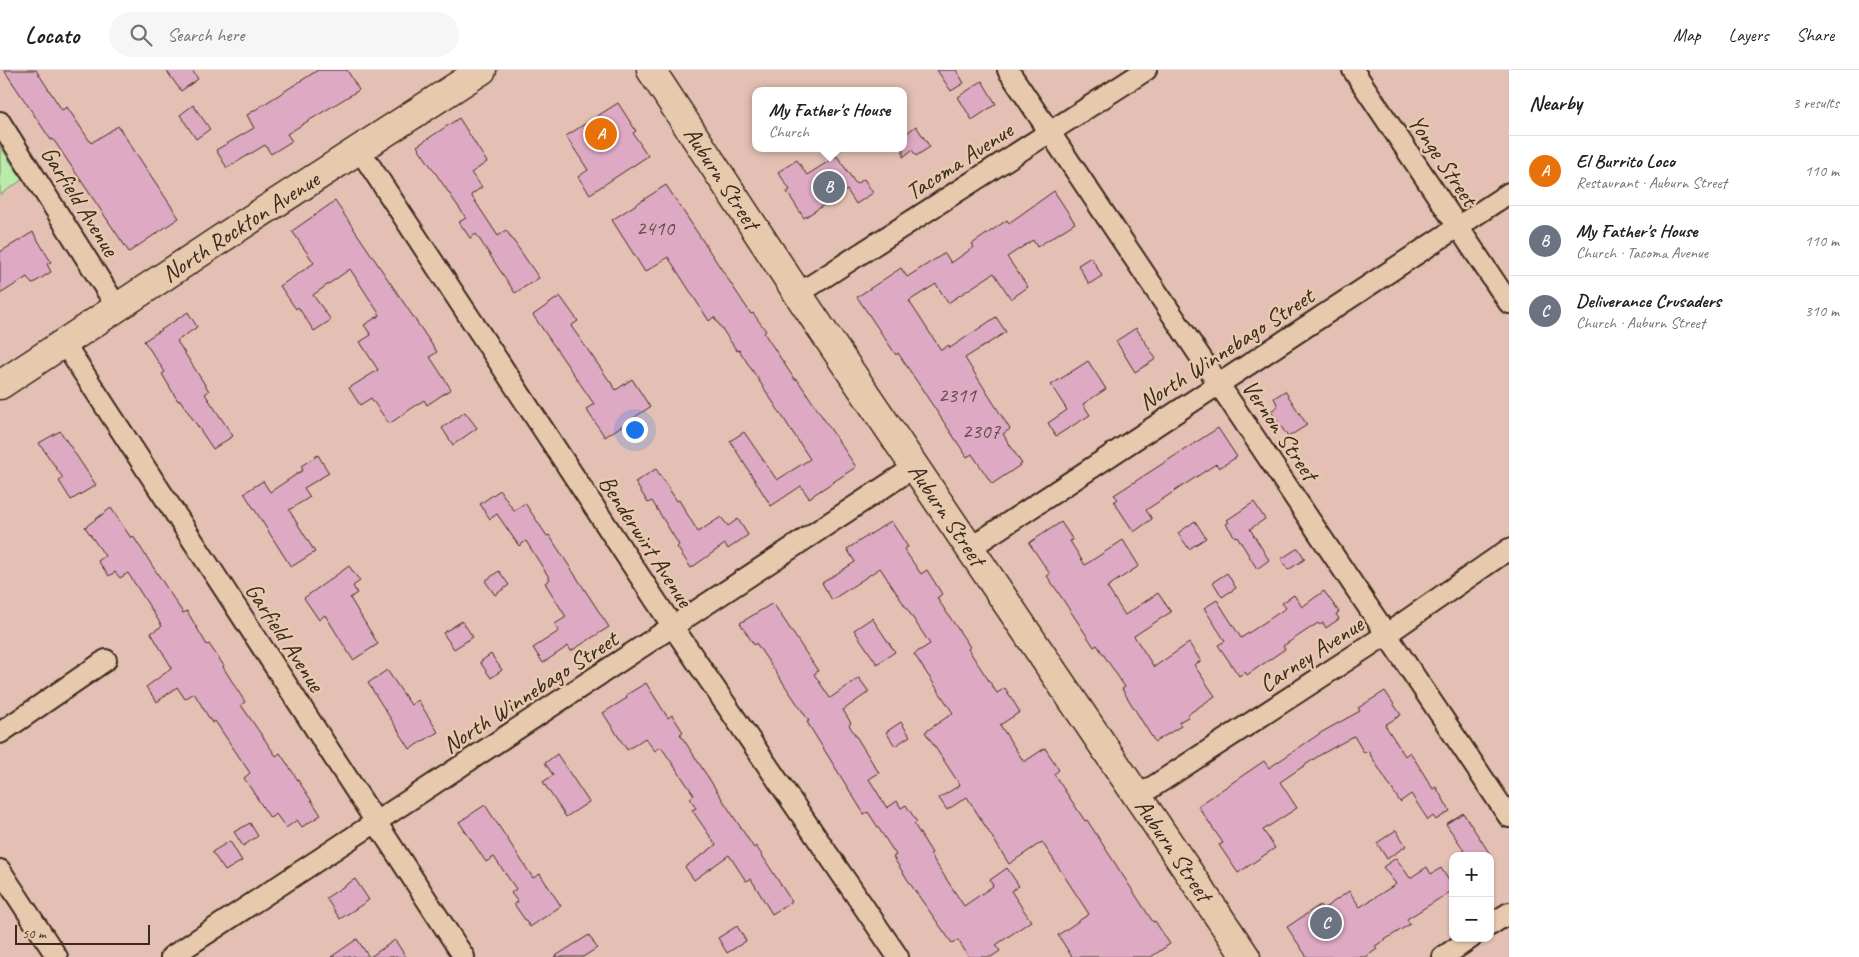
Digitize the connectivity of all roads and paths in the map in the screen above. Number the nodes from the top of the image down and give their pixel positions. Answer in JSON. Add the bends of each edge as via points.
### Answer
{"nodes":[{"id":1,"x":482,"y":70,"type":"edge"},
{"id":2,"x":651,"y":70,"type":"edge"},
{"id":3,"x":1008,"y":70,"type":"edge"},
{"id":4,"x":1146,"y":70,"type":"edge"},
{"id":5,"x":1353,"y":70,"type":"edge"},
{"id":6,"x":0,"y":122,"type":"edge"},
{"id":7,"x":1050,"y":132,"type":"junction"},
{"id":8,"x":359,"y":149,"type":"junction"},
{"id":9,"x":1509,"y":193,"type":"edge"},
{"id":10,"x":1458,"y":226,"type":"junction"},
{"id":11,"x":798,"y":294,"type":"junction"},
{"id":12,"x":1509,"y":303,"type":"edge"},
{"id":13,"x":117,"y":306,"type":"junction"},
{"id":14,"x":64,"y":344,"type":"junction"},
{"id":15,"x":1218,"y":383,"type":"junction"},
{"id":16,"x":0,"y":386,"type":"edge"},
{"id":17,"x":916,"y":466,"type":"junction"},
{"id":18,"x":970,"y":548,"type":"junction"},
{"id":19,"x":1509,"y":549,"type":"edge"},
{"id":20,"x":673,"y":627,"type":"junction"},
{"id":21,"x":1387,"y":634,"type":"junction"},
{"id":22,"x":106,"y":660,"type":"dead end"},
{"id":23,"x":0,"y":733,"type":"edge"},
{"id":24,"x":1137,"y":797,"type":"junction"},
{"id":25,"x":1509,"y":817,"type":"edge"},
{"id":26,"x":377,"y":823,"type":"junction"},
{"id":27,"x":0,"y":870,"type":"edge"},
{"id":28,"x":1509,"y":913,"type":"edge"},
{"id":29,"x":1494,"y":922,"type":"edge"},
{"id":30,"x":1465,"y":942,"type":"edge"},
{"id":31,"x":58,"y":957,"type":"edge"},
{"id":32,"x":171,"y":957,"type":"edge"},
{"id":33,"x":464,"y":957,"type":"edge"},
{"id":34,"x":898,"y":957,"type":"edge"},
{"id":35,"x":1246,"y":957,"type":"edge"},
{"id":36,"x":1443,"y":957,"type":"edge"}],
"edges":[{"from":1,"to":8,"type":"main road","name":"North Rockton Avenue"},
{"from":2,"to":11,"type":"main road","name":"Auburn Street"},
{"from":3,"to":7,"type":"street","name":"Vernon Street"},
{"from":4,"to":7,"type":"street","name":"Tacoma Avenue"},
{"from":5,"to":10,"type":"street","name":"Yonge Street"},
{"from":6,"to":13,"type":"street","name":"Garfield Avenue"},
{"from":7,"to":11,"type":"street","name":"Tacoma Avenue"},
{"from":7,"to":15,"type":"street","name":"Vernon Street"},
{"from":8,"to":13,"type":"main road","name":"North Rockton Avenue"},
{"from":8,"to":20,"type":"street","name":"Benderwirt Avenue"},
{"from":9,"to":10,"type":"street","name":"North Winnebago Street"},
{"from":10,"to":12,"type":"street","name":"Yonge Street"},
{"from":10,"to":15,"type":"street","name":"North Winnebago Street"},
{"from":11,"to":17,"type":"main road","name":"Auburn Street"},
{"from":13,"to":14,"type":"main road","name":"North Rockton Avenue"},
{"from":14,"to":16,"type":"main road","name":"North Rockton Avenue"},
{"from":14,"to":26,"type":"street","name":"Garfield Avenue"},
{"from":15,"to":18,"type":"street","name":"North Winnebago Street"},
{"from":15,"to":21,"type":"street","name":"Vernon Street"},
{"from":17,"to":18,"type":"main road","name":"Auburn Street"},
{"from":17,"to":20,"type":"street","name":"North Winnebago Street"},
{"from":18,"to":24,"type":"main road","name":"Auburn Street"},
{"from":19,"to":21,"type":"street","name":"Carney Avenue"},
{"from":20,"to":26,"type":"street","name":"North Winnebago Street"},
{"from":20,"to":34,"type":"street","name":"Benderwirt Avenue"},
{"from":21,"to":24,"type":"street","name":"Carney Avenue"},
{"from":21,"to":25,"type":"street","name":"Vernon Street"},
{"from":22,"to":23,"type":"street"},
{"from":24,"to":35,"type":"main road","name":"Auburn Street"},
{"from":26,"to":32,"type":"street","name":"North Winnebago Street"},
{"from":26,"to":33,"type":"street","name":"Garfield Avenue"},
{"from":27,"to":31,"type":"street"},
{"from":28,"to":29,"type":"street"},
{"from":30,"to":36,"type":"street"}]}
